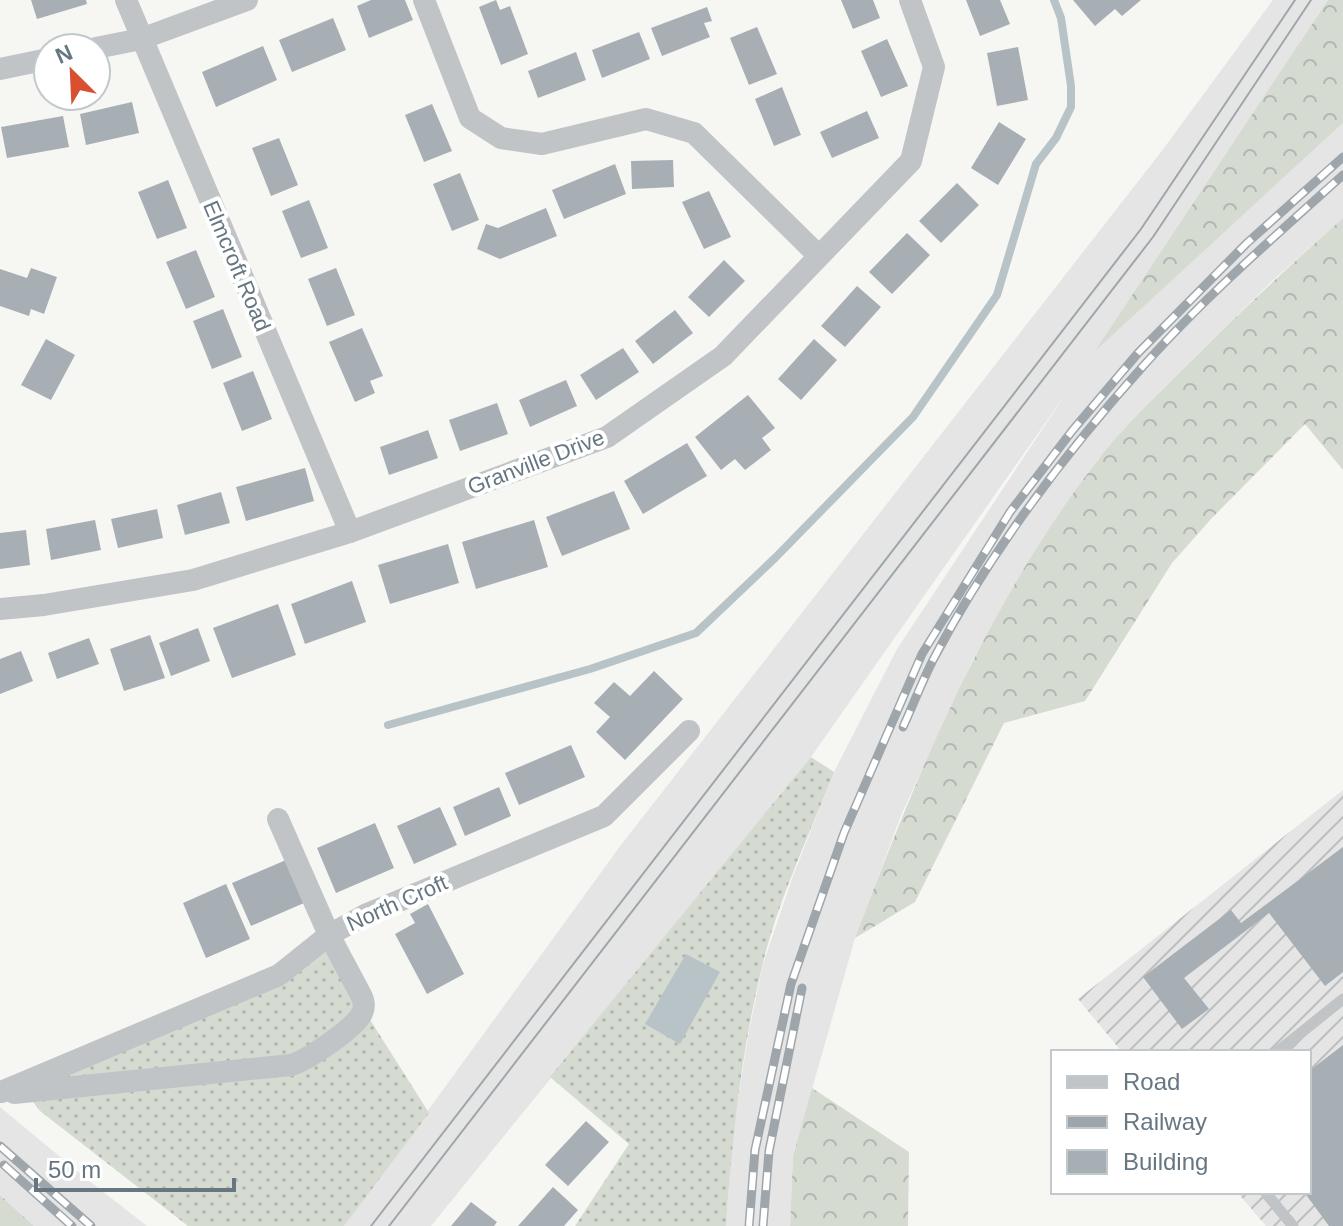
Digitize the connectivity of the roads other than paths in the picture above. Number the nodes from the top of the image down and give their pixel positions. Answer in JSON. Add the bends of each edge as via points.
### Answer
{"nodes":[{"id":1,"x":126,"y":0,"type":"edge"},
{"id":2,"x":247,"y":0,"type":"edge"},
{"id":3,"x":424,"y":0,"type":"edge"},
{"id":4,"x":910,"y":0,"type":"edge"},
{"id":5,"x":141,"y":39,"type":"junction"},
{"id":6,"x":112,"y":45,"type":"edge"},
{"id":7,"x":32,"y":62,"type":"edge"},
{"id":8,"x":0,"y":69,"type":"edge"},
{"id":9,"x":819,"y":256,"type":"junction"},
{"id":10,"x":350,"y":532,"type":"junction"},
{"id":11,"x":0,"y":609,"type":"edge"},
{"id":12,"x":689,"y":731,"type":"dead end"},
{"id":13,"x":278,"y":819,"type":"dead end"},
{"id":14,"x":329,"y":935,"type":"junction"},
{"id":15,"x":1343,"y":999,"type":"edge"},
{"id":16,"x":1279,"y":1050,"type":"edge"},
{"id":17,"x":0,"y":1092,"type":"edge"},
{"id":18,"x":1267,"y":1194,"type":"edge"},
{"id":19,"x":1293,"y":1226,"type":"edge"}],
"edges":[{"from":1,"to":5,"type":"street","name":"Elmcroft Road"},
{"from":2,"to":5,"type":"street"},
{"from":3,"to":9,"type":"street","via":[[470,118],[501,138],[542,144],[646,119],[694,133]]},
{"from":4,"to":9,"type":"street","name":"Granville Drive","via":[[934,67],[911,161]]},
{"from":5,"to":6,"type":"street"},
{"from":5,"to":10,"type":"street","name":"Elmcroft Road"},
{"from":7,"to":8,"type":"street"},
{"from":9,"to":10,"type":"street","name":"Granville Drive","via":[[723,356],[607,437]]},
{"from":10,"to":11,"type":"street","name":"Granville Drive","via":[[193,580]]},
{"from":12,"to":14,"type":"street","name":"North Croft","via":[[604,816],[365,915]]},
{"from":13,"to":14,"type":"street"},
{"from":14,"to":17,"type":"street","name":"North Croft","via":[[279,975]]},
{"from":14,"to":17,"type":"street","via":[[361,995],[363,1012],[303,1062]]},
{"from":15,"to":16,"type":"lane"},
{"from":18,"to":19,"type":"lane"}]}
